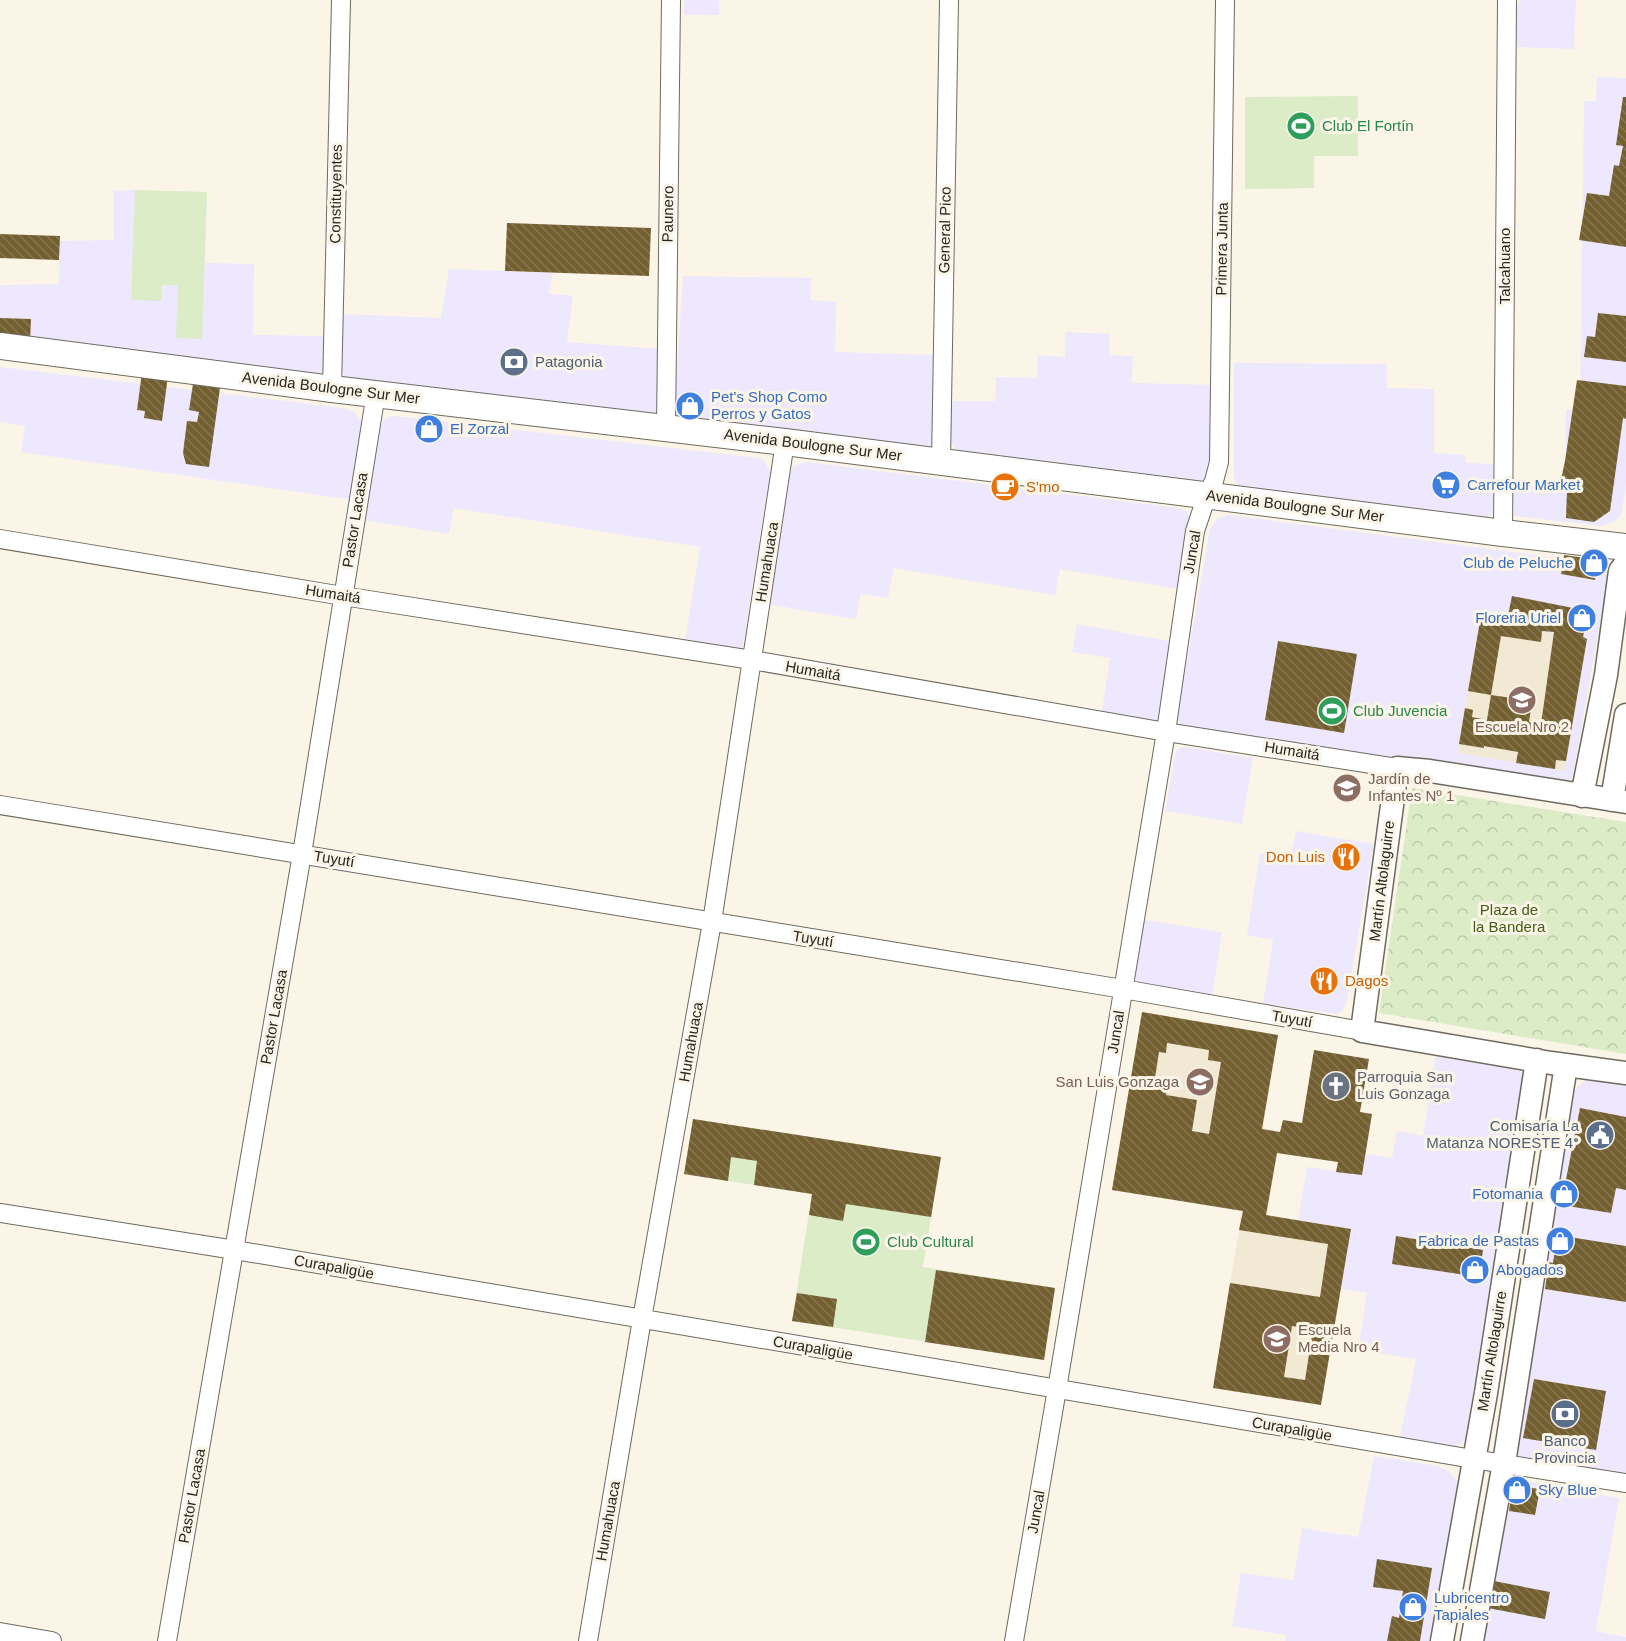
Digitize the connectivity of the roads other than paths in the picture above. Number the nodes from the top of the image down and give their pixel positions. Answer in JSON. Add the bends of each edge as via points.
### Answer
{"nodes":[{"id":1,"x":341,"y":0,"type":"edge"},
{"id":2,"x":671,"y":0,"type":"edge"},
{"id":3,"x":949,"y":0,"type":"edge"},
{"id":4,"x":1225,"y":0,"type":"edge"},
{"id":5,"x":1507,"y":0,"type":"edge"},
{"id":6,"x":0,"y":346,"type":"edge"},
{"id":7,"x":332,"y":389,"type":"junction"},
{"id":8,"x":376,"y":393,"type":"junction"},
{"id":9,"x":666,"y":428,"type":"junction"},
{"id":10,"x":785,"y":441,"type":"junction"},
{"id":11,"x":941,"y":461,"type":"junction"},
{"id":12,"x":1207,"y":495,"type":"junction"},
{"id":13,"x":1503,"y":533,"type":"junction"},
{"id":14,"x":0,"y":539,"type":"edge"},
{"id":15,"x":1626,"y":547,"type":"edge"},
{"id":16,"x":1626,"y":563,"type":"edge"},
{"id":17,"x":343,"y":596,"type":"junction"},
{"id":18,"x":752,"y":660,"type":"junction"},
{"id":19,"x":1616,"y":677,"type":"edge"},
{"id":20,"x":1626,"y":716,"type":"edge"},
{"id":21,"x":1166,"y":732,"type":"junction"},
{"id":22,"x":1396,"y":768,"type":"junction"},
{"id":23,"x":1582,"y":796,"type":"junction"},
{"id":24,"x":1619,"y":801,"type":"edge"},
{"id":25,"x":0,"y":805,"type":"edge"},
{"id":26,"x":302,"y":854,"type":"junction"},
{"id":27,"x":712,"y":922,"type":"junction"},
{"id":28,"x":1123,"y":989,"type":"junction"},
{"id":29,"x":1362,"y":1030,"type":"junction"},
{"id":30,"x":1537,"y":1060,"type":"junction"},
{"id":31,"x":1566,"y":1065,"type":"junction"},
{"id":32,"x":1626,"y":1073,"type":"edge"},
{"id":33,"x":0,"y":1213,"type":"edge"},
{"id":34,"x":235,"y":1250,"type":"junction"},
{"id":35,"x":642,"y":1319,"type":"junction"},
{"id":36,"x":1058,"y":1389,"type":"junction"},
{"id":37,"x":1473,"y":1459,"type":"junction"},
{"id":38,"x":1504,"y":1463,"type":"junction"},
{"id":39,"x":1626,"y":1483,"type":"edge"},
{"id":40,"x":0,"y":1632,"type":"edge"},
{"id":41,"x":52,"y":1641,"type":"edge"},
{"id":42,"x":167,"y":1641,"type":"edge"},
{"id":43,"x":588,"y":1641,"type":"edge"},
{"id":44,"x":1014,"y":1641,"type":"edge"},
{"id":45,"x":1442,"y":1641,"type":"edge"},
{"id":46,"x":1472,"y":1641,"type":"edge"}],
"edges":[{"from":1,"to":7,"type":"street","name":"Constituyentes"},
{"from":2,"to":9,"type":"street","name":"Paunero"},
{"from":3,"to":11,"type":"street","name":"General Pico"},
{"from":4,"to":12,"type":"street","name":"Primera Junta","via":[[1219,462]]},
{"from":5,"to":13,"type":"street","name":"Talcahuano"},
{"from":6,"to":7,"type":"main road","name":"Avenida Boulogne Sur Mer"},
{"from":7,"to":8,"type":"main road","name":"Avenida Boulogne Sur Mer"},
{"from":8,"to":9,"type":"main road","name":"Avenida Boulogne Sur Mer"},
{"from":8,"to":17,"type":"street","name":"Pastor Lacasa"},
{"from":9,"to":10,"type":"main road","name":"Avenida Boulogne Sur Mer"},
{"from":10,"to":11,"type":"main road","name":"Avenida Boulogne Sur Mer"},
{"from":10,"to":18,"type":"street","name":"Humahuaca"},
{"from":11,"to":12,"type":"main road","name":"Avenida Boulogne Sur Mer"},
{"from":12,"to":13,"type":"main road","name":"Avenida Boulogne Sur Mer"},
{"from":12,"to":21,"type":"street","name":"Juncal","via":[[1195,531]]},
{"from":13,"to":15,"type":"main road","name":"Avenida Boulogne Sur Mer"},
{"from":14,"to":17,"type":"street","name":"Humaitá"},
{"from":16,"to":19,"type":"street","via":[[1620,571]]},
{"from":17,"to":18,"type":"street","name":"Humaitá"},
{"from":17,"to":26,"type":"street","name":"Pastor Lacasa"},
{"from":18,"to":21,"type":"street","name":"Humaitá"},
{"from":18,"to":27,"type":"street","name":"Humahuaca"},
{"from":19,"to":23,"type":"street"},
{"from":20,"to":24,"type":"street"},
{"from":21,"to":22,"type":"street","name":"Humaitá"},
{"from":21,"to":28,"type":"street","name":"Juncal"},
{"from":22,"to":23,"type":"street","name":"Humaitá"},
{"from":22,"to":29,"type":"street","name":"Martín Altolaguirre"},
{"from":23,"to":24,"type":"street","name":"Humaitá"},
{"from":25,"to":26,"type":"street","name":"Tuyutí"},
{"from":26,"to":27,"type":"street","name":"Tuyutí"},
{"from":26,"to":34,"type":"street","name":"Pastor Lacasa"},
{"from":27,"to":28,"type":"street","name":"Tuyutí"},
{"from":27,"to":35,"type":"street","name":"Humahuaca"},
{"from":28,"to":29,"type":"street","name":"Tuyutí"},
{"from":28,"to":36,"type":"street","name":"Juncal"},
{"from":29,"to":30,"type":"street","name":"Tuyutí"},
{"from":30,"to":31,"type":"street","name":"Tuyutí"},
{"from":30,"to":37,"type":"street","name":"Martín Altolaguirre"},
{"from":31,"to":32,"type":"street","name":"Tuyutí"},
{"from":31,"to":38,"type":"street","name":"Martín Altolaguirre"},
{"from":33,"to":34,"type":"street","name":"Curapaligüe"},
{"from":34,"to":35,"type":"street","name":"Curapaligüe"},
{"from":34,"to":42,"type":"street","name":"Pastor Lacasa"},
{"from":35,"to":36,"type":"street","name":"Curapaligüe"},
{"from":35,"to":43,"type":"street","name":"Humahuaca"},
{"from":36,"to":37,"type":"street","name":"Curapaligüe"},
{"from":36,"to":44,"type":"street","name":"Juncal"},
{"from":37,"to":38,"type":"street","name":"Curapaligüe"},
{"from":37,"to":45,"type":"street","name":"Martín Altolaguirre"},
{"from":38,"to":39,"type":"street","name":"Curapaligüe"},
{"from":38,"to":46,"type":"street","name":"Martín Altolaguirre"},
{"from":40,"to":41,"type":"street"}]}
